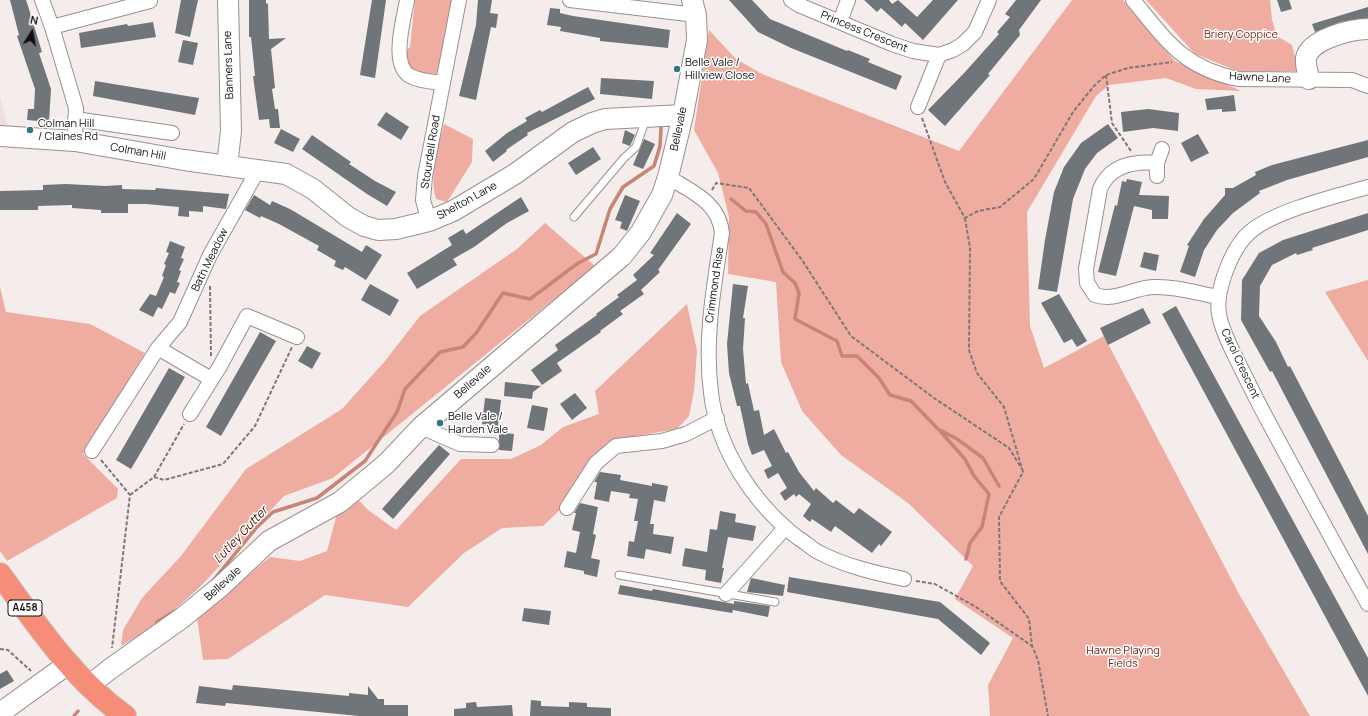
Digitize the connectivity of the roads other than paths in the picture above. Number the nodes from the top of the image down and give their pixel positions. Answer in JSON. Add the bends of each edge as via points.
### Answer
{"nodes":[{"id":1,"x":42,"y":0,"type":"edge"},
{"id":2,"x":228,"y":0,"type":"edge"},
{"id":3,"x":407,"y":0,"type":"edge"},
{"id":4,"x":459,"y":0,"type":"edge"},
{"id":5,"x":570,"y":0,"type":"edge"},
{"id":6,"x":791,"y":0,"type":"edge"},
{"id":7,"x":848,"y":0,"type":"edge"},
{"id":8,"x":989,"y":0,"type":"edge"},
{"id":9,"x":1133,"y":0,"type":"edge"},
{"id":10,"x":150,"y":2,"type":"dead end"},
{"id":11,"x":694,"y":8,"type":"edge"},
{"id":12,"x":840,"y":22,"type":"junction"},
{"id":13,"x":52,"y":27,"type":"junction"},
{"id":14,"x":1368,"y":29,"type":"edge"},
{"id":15,"x":939,"y":55,"type":"junction"},
{"id":16,"x":1309,"y":79,"type":"junction"},
{"id":17,"x":443,"y":83,"type":"junction"},
{"id":18,"x":1368,"y":86,"type":"edge"},
{"id":19,"x":918,"y":107,"type":"road end"},
{"id":20,"x":683,"y":115,"type":"junction"},
{"id":21,"x":647,"y":117,"type":"junction"},
{"id":22,"x":76,"y":119,"type":"junction"},
{"id":23,"x":231,"y":131,"type":"junction"},
{"id":24,"x":172,"y":133,"type":"dead end"},
{"id":25,"x":0,"y":136,"type":"edge"},
{"id":26,"x":75,"y":141,"type":"junction"},
{"id":27,"x":1162,"y":149,"type":"dead end"},
{"id":28,"x":184,"y":160,"type":"junction"},
{"id":29,"x":227,"y":166,"type":"junction"},
{"id":30,"x":258,"y":170,"type":"junction"},
{"id":31,"x":668,"y":177,"type":"junction"},
{"id":32,"x":1368,"y":187,"type":"edge"},
{"id":33,"x":574,"y":217,"type":"dead end"},
{"id":34,"x":429,"y":221,"type":"junction"},
{"id":35,"x":1218,"y":297,"type":"junction"},
{"id":36,"x":297,"y":337,"type":"road end"},
{"id":37,"x":158,"y":348,"type":"junction"},
{"id":38,"x":211,"y":379,"type":"junction"},
{"id":39,"x":190,"y":414,"type":"road end"},
{"id":40,"x":716,"y":418,"type":"junction"},
{"id":41,"x":421,"y":427,"type":"junction"},
{"id":42,"x":492,"y":445,"type":"dead end"},
{"id":43,"x":92,"y":451,"type":"road end"},
{"id":44,"x":567,"y":508,"type":"dead end"},
{"id":45,"x":785,"y":528,"type":"junction"},
{"id":46,"x":0,"y":574,"type":"edge"},
{"id":47,"x":620,"y":575,"type":"dead end"},
{"id":48,"x":904,"y":580,"type":"road end"},
{"id":49,"x":726,"y":594,"type":"junction"},
{"id":50,"x":775,"y":602,"type":"dead end"},
{"id":51,"x":1368,"y":604,"type":"edge"},
{"id":52,"x":68,"y":664,"type":"junction"},
{"id":53,"x":90,"y":685,"type":"junction"},
{"id":54,"x":0,"y":713,"type":"edge"},
{"id":55,"x":125,"y":716,"type":"edge"}],
"edges":[{"from":1,"to":13,"type":"street"},
{"from":2,"to":23,"type":"street","name":"Banners Lane"},
{"from":3,"to":17,"type":"street","via":[[400,45],[402,68],[415,78]]},
{"from":4,"to":17,"type":"street","name":"Stourdell Road"},
{"from":5,"to":11,"type":"street"},
{"from":6,"to":12,"type":"street","name":"Princess Crescent","via":[[799,6]]},
{"from":7,"to":12,"type":"street"},
{"from":8,"to":15,"type":"street","via":[[975,32],[963,44]]},
{"from":9,"to":16,"type":"street","name":"Hawne Lane","via":[[1172,48],[1187,59],[1238,79]]},
{"from":10,"to":13,"type":"street"},
{"from":11,"to":20,"type":"street","name":"Bellevale","via":[[696,40]]},
{"from":12,"to":15,"type":"street","name":"Princess Crescent","via":[[913,51]]},
{"from":13,"to":22,"type":"street","via":[[76,108]]},
{"from":14,"to":16,"type":"street","via":[[1342,33],[1312,48],[1306,57]]},
{"from":15,"to":19,"type":"street"},
{"from":16,"to":18,"type":"street","name":"Hawne Lane","via":[[1352,80]]},
{"from":17,"to":34,"type":"street","name":"Stourdell Road","via":[[425,176],[424,200]]},
{"from":20,"to":21,"type":"street","name":"Shelton Lane"},
{"from":20,"to":31,"type":"street","name":"Bellevale"},
{"from":21,"to":33,"type":"lane","via":[[636,147]]},
{"from":21,"to":34,"type":"street","name":"Shelton Lane","via":[[605,120],[580,129],[515,174],[452,211]]},
{"from":22,"to":24,"type":"street"},
{"from":22,"to":26,"type":"street"},
{"from":23,"to":28,"type":"street","via":[[220,147]]},
{"from":23,"to":29,"type":"street","name":"Banners Lane"},
{"from":25,"to":26,"type":"street","name":"Colman Hill"},
{"from":26,"to":28,"type":"street","name":"Colman Hill"},
{"from":27,"to":35,"type":"street","via":[[1157,169],[1139,162],[1111,172],[1104,180],[1100,189],[1086,269],[1087,283],[1095,295],[1108,298],[1157,287]]},
{"from":28,"to":29,"type":"street","name":"Colman Hill"},
{"from":29,"to":30,"type":"street","name":"Shelton Lane"},
{"from":30,"to":34,"type":"street","name":"Shelton Lane","via":[[286,174],[297,179],[364,226],[378,230],[396,229]]},
{"from":30,"to":37,"type":"street","name":"Bath Meadow","via":[[210,255],[180,322]]},
{"from":31,"to":40,"type":"street","name":"Crimmond Rise","via":[[705,200],[716,212],[721,223],[722,233],[710,311],[709,348],[711,393]]},
{"from":31,"to":41,"type":"street","name":"Bellevale","via":[[645,226],[622,256]]},
{"from":32,"to":35,"type":"street","name":"Carol Crescent","via":[[1315,202],[1268,220],[1250,232],[1237,249]]},
{"from":35,"to":51,"type":"street","name":"Carol Crescent","via":[[1218,314],[1222,328],[1251,390]]},
{"from":36,"to":38,"type":"street","via":[[247,316]]},
{"from":37,"to":38,"type":"street"},
{"from":37,"to":43,"type":"street","name":"Bath Meadow"},
{"from":38,"to":39,"type":"street"},
{"from":40,"to":44,"type":"street","via":[[686,434],[662,441],[616,446],[596,463]]},
{"from":40,"to":45,"type":"street","name":"Crimmond Rise","via":[[728,451],[758,500]]},
{"from":41,"to":42,"type":"street","via":[[460,444]]},
{"from":41,"to":53,"type":"street","name":"Bellevale","via":[[386,464],[340,502],[269,541],[182,618]]},
{"from":45,"to":48,"type":"street","name":"Crimmond Rise","via":[[816,551],[842,562]]},
{"from":45,"to":49,"type":"street"},
{"from":46,"to":52,"type":"highway","number":"A458"},
{"from":47,"to":49,"type":"lane"},
{"from":49,"to":50,"type":"lane"},
{"from":52,"to":53,"type":"highway","number":"A458"},
{"from":52,"to":54,"type":"street"},
{"from":53,"to":55,"type":"highway","number":"A458"}]}
